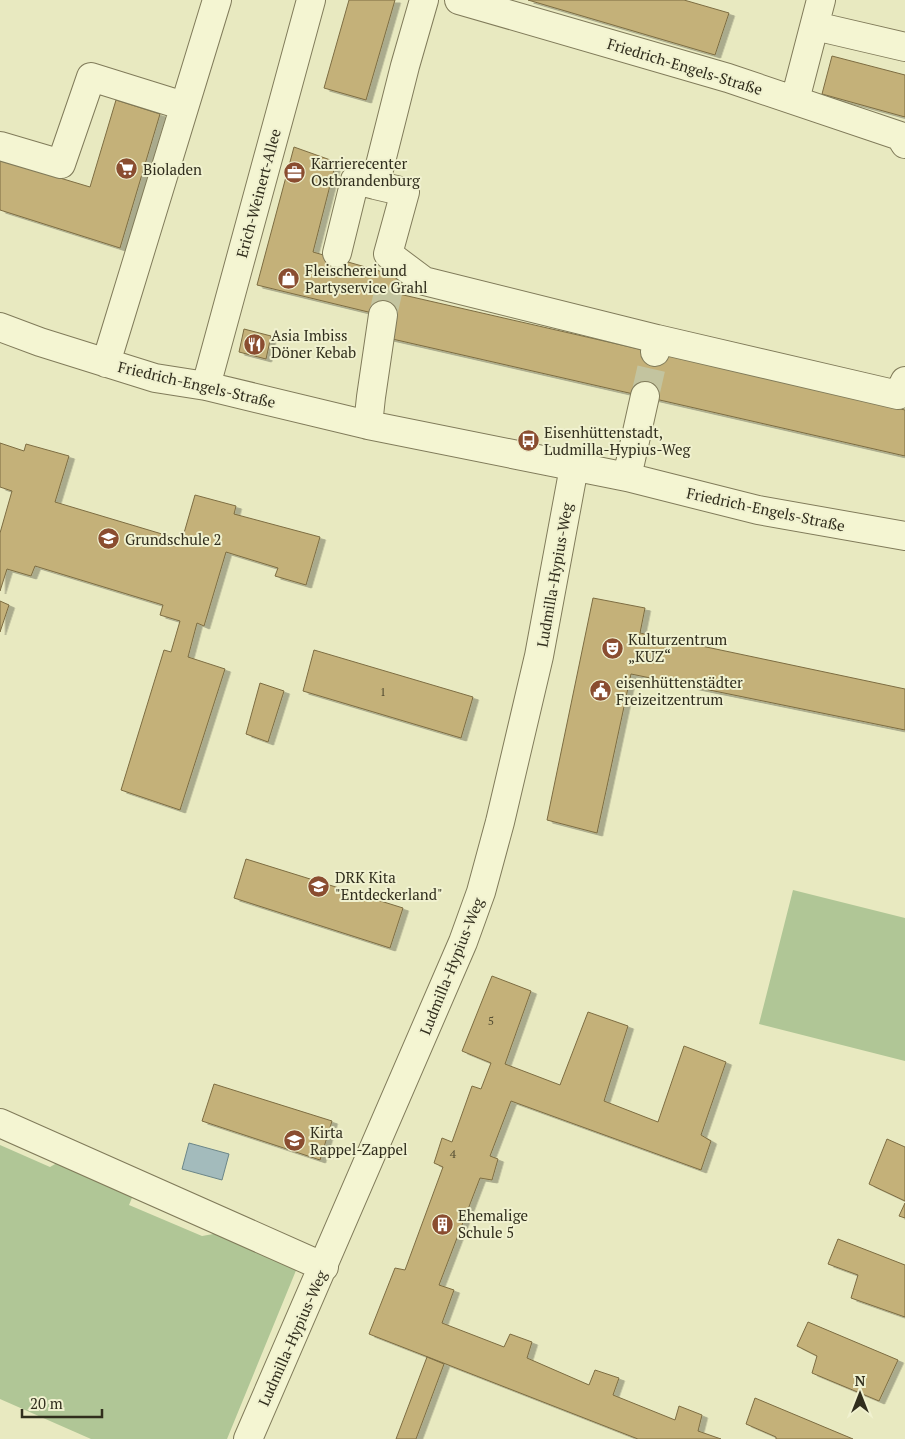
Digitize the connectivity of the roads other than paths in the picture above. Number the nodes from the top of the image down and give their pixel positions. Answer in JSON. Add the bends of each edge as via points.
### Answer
{"nodes":[{"id":1,"x":217,"y":0,"type":"edge"},
{"id":2,"x":311,"y":0,"type":"edge"},
{"id":3,"x":424,"y":0,"type":"edge"},
{"id":4,"x":459,"y":0,"type":"edge"},
{"id":5,"x":821,"y":0,"type":"edge"},
{"id":6,"x":815,"y":26,"type":"junction"},
{"id":7,"x":905,"y":47,"type":"edge"},
{"id":8,"x":795,"y":100,"type":"junction"},
{"id":9,"x":184,"y":106,"type":"junction"},
{"id":10,"x":905,"y":144,"type":"edge"},
{"id":11,"x":0,"y":146,"type":"edge"},
{"id":12,"x":376,"y":184,"type":"junction"},
{"id":13,"x":337,"y":253,"type":"dead end"},
{"id":14,"x":384,"y":315,"type":"tunnel mouth"},
{"id":15,"x":0,"y":327,"type":"edge"},
{"id":16,"x":106,"y":363,"type":"junction"},
{"id":17,"x":905,"y":381,"type":"edge"},
{"id":18,"x":206,"y":386,"type":"junction"},
{"id":19,"x":645,"y":396,"type":"tunnel mouth"},
{"id":20,"x":368,"y":424,"type":"junction"},
{"id":21,"x":574,"y":467,"type":"junction"},
{"id":22,"x":627,"y":477,"type":"junction"},
{"id":23,"x":905,"y":536,"type":"edge"},
{"id":24,"x":0,"y":1123,"type":"edge"},
{"id":25,"x":324,"y":1267,"type":"junction"},
{"id":26,"x":248,"y":1439,"type":"edge"}],
"edges":[{"from":1,"to":9,"type":"street"},
{"from":2,"to":18,"type":"street","name":"Erich-Weinert-Allee"},
{"from":3,"to":12,"type":"street"},
{"from":4,"to":8,"type":"street","name":"Friedrich-Engels-Straße"},
{"from":5,"to":6,"type":"street"},
{"from":6,"to":7,"type":"street"},
{"from":6,"to":8,"type":"street"},
{"from":8,"to":10,"type":"street","name":"Friedrich-Engels-Straße","via":[[900,136]]},
{"from":9,"to":11,"type":"street","via":[[91,77],[61,164]]},
{"from":9,"to":16,"type":"street"},
{"from":12,"to":13,"type":"street","via":[[355,180]]},
{"from":12,"to":17,"type":"street","via":[[405,192],[388,254],[394,267],[424,281],[656,346],[898,395]]},
{"from":14,"to":20,"type":"street"},
{"from":15,"to":16,"type":"street","name":"Friedrich-Engels-Straße"},
{"from":16,"to":18,"type":"street","name":"Friedrich-Engels-Straße","via":[[154,378]]},
{"from":18,"to":20,"type":"street","name":"Friedrich-Engels-Straße"},
{"from":19,"to":22,"type":"street"},
{"from":20,"to":21,"type":"street","name":"Friedrich-Engels-Straße"},
{"from":21,"to":22,"type":"street","name":"Friedrich-Engels-Straße"},
{"from":21,"to":25,"type":"street","name":"Ludmilla-Hypius-Weg","via":[[539,656],[481,892],[463,942]]},
{"from":22,"to":23,"type":"street","name":"Friedrich-Engels-Straße","via":[[758,510]]},
{"from":24,"to":25,"type":"street"},
{"from":25,"to":26,"type":"street","name":"Ludmilla-Hypius-Weg"}]}
